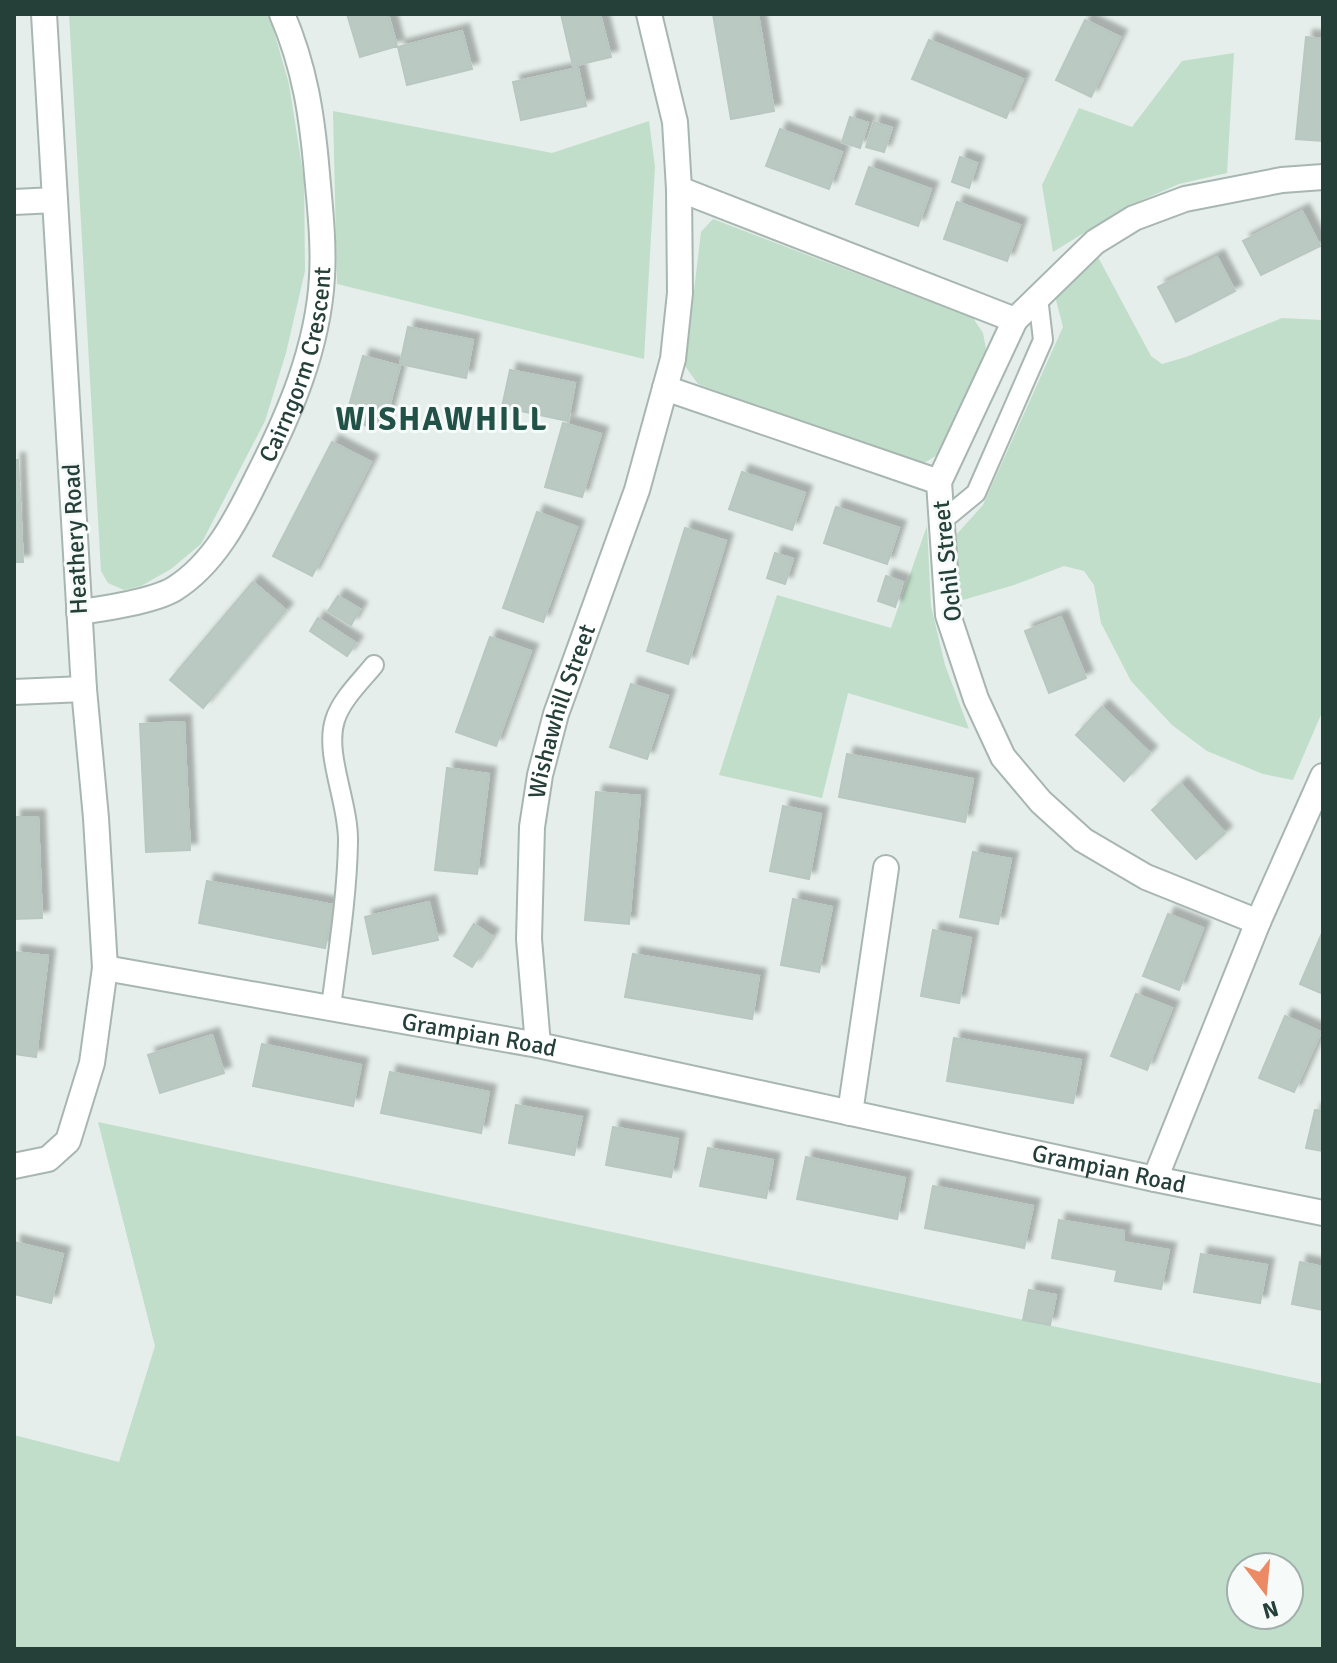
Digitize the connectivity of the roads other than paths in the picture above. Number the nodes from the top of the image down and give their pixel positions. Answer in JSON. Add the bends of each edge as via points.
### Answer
{"nodes":[{"id":1,"x":44,"y":14,"type":"edge"},
{"id":2,"x":282,"y":14,"type":"edge"},
{"id":3,"x":649,"y":14,"type":"edge"},
{"id":4,"x":1323,"y":177,"type":"edge"},
{"id":5,"x":679,"y":189,"type":"junction"},
{"id":6,"x":55,"y":200,"type":"junction"},
{"id":7,"x":14,"y":202,"type":"edge"},
{"id":8,"x":1038,"y":297,"type":"junction"},
{"id":9,"x":1015,"y":320,"type":"junction"},
{"id":10,"x":665,"y":388,"type":"junction"},
{"id":11,"x":939,"y":482,"type":"junction"},
{"id":12,"x":942,"y":521,"type":"junction"},
{"id":13,"x":79,"y":612,"type":"junction"},
{"id":14,"x":374,"y":665,"type":"dead end"},
{"id":15,"x":84,"y":689,"type":"junction"},
{"id":16,"x":14,"y":692,"type":"edge"},
{"id":17,"x":1322,"y":780,"type":"edge"},
{"id":18,"x":886,"y":868,"type":"dead end"},
{"id":19,"x":1258,"y":922,"type":"junction"},
{"id":20,"x":105,"y":968,"type":"junction"},
{"id":21,"x":331,"y":1007,"type":"junction"},
{"id":22,"x":538,"y":1045,"type":"junction"},
{"id":23,"x":850,"y":1113,"type":"junction"},
{"id":24,"x":14,"y":1166,"type":"edge"},
{"id":25,"x":1155,"y":1179,"type":"junction"},
{"id":26,"x":1323,"y":1213,"type":"edge"}],
"edges":[{"from":1,"to":6,"type":"street","name":"Heathery Road"},
{"from":2,"to":13,"type":"street","name":"Cairngorm Crescent","via":[[304,74],[319,200],[323,274],[303,374],[286,421],[234,523],[205,562],[172,590]]},
{"from":3,"to":5,"type":"street","name":"Wishawhill Street","via":[[675,122]]},
{"from":4,"to":8,"type":"street","name":"Ochil Street","via":[[1185,199],[1134,218],[1095,242]]},
{"from":5,"to":9,"type":"street"},
{"from":5,"to":10,"type":"street","name":"Wishawhill Street","via":[[680,293]]},
{"from":6,"to":7,"type":"street"},
{"from":6,"to":13,"type":"street","name":"Heathery Road"},
{"from":8,"to":9,"type":"street","name":"Ochil Street"},
{"from":8,"to":12,"type":"lane","via":[[1043,340],[976,493]]},
{"from":9,"to":11,"type":"street","name":"Ochil Street"},
{"from":10,"to":11,"type":"street"},
{"from":10,"to":22,"type":"street","name":"Wishawhill Street","via":[[637,490],[556,714],[540,775],[532,827],[529,939]]},
{"from":11,"to":12,"type":"street","name":"Ochil Street"},
{"from":12,"to":19,"type":"street","name":"Ochil Street","via":[[948,615],[976,699],[1003,757],[1083,840],[1146,877]]},
{"from":13,"to":15,"type":"street","name":"Heathery Road"},
{"from":14,"to":21,"type":"lane","via":[[335,718],[331,742],[349,840]]},
{"from":15,"to":16,"type":"street"},
{"from":15,"to":20,"type":"street","name":"Heathery Road"},
{"from":17,"to":19,"type":"street"},
{"from":18,"to":23,"type":"street"},
{"from":19,"to":25,"type":"street"},
{"from":20,"to":21,"type":"street","name":"Grampian Road"},
{"from":20,"to":24,"type":"street","name":"Heathery Road","via":[[92,1063],[68,1141],[48,1159]]},
{"from":21,"to":22,"type":"street","name":"Grampian Road"},
{"from":22,"to":23,"type":"street","name":"Grampian Road"},
{"from":23,"to":25,"type":"street","name":"Grampian Road"},
{"from":25,"to":26,"type":"street","name":"Grampian Road"}]}
